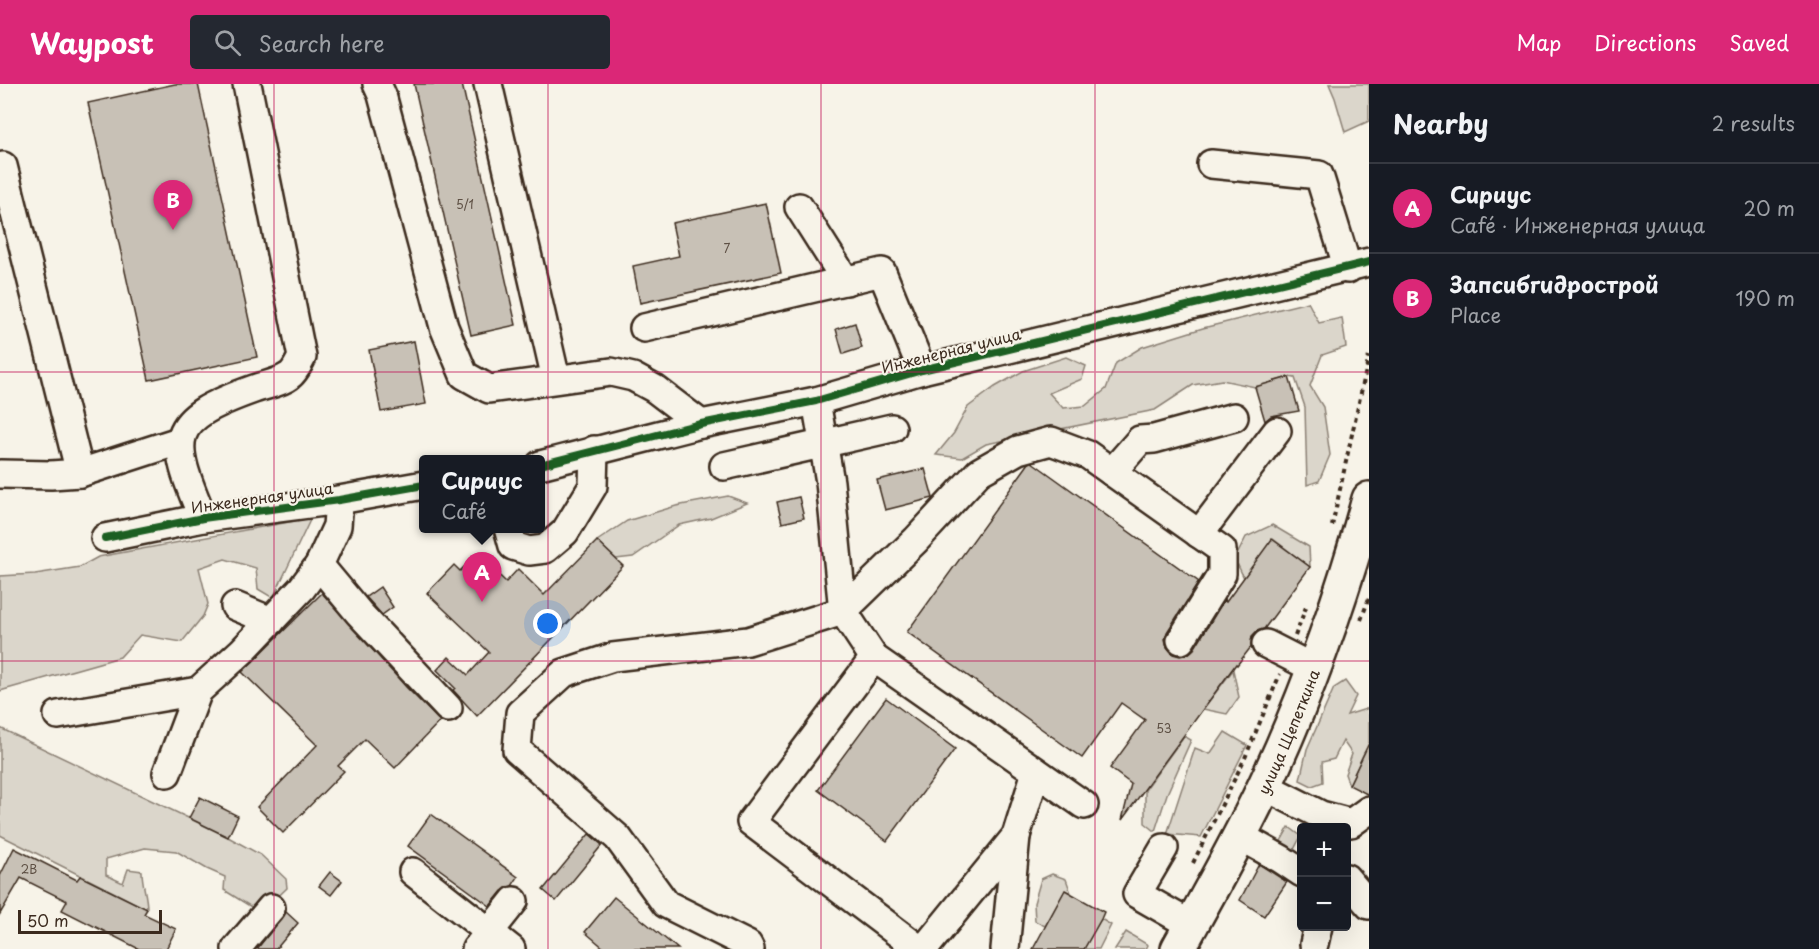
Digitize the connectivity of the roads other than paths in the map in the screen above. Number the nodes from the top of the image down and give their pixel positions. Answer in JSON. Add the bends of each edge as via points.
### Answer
{"nodes":[{"id":1,"x":247,"y":84,"type":"edge"},
{"id":2,"x":377,"y":84,"type":"edge"},
{"id":3,"x":488,"y":84,"type":"edge"},
{"id":4,"x":1211,"y":164,"type":"dead end"},
{"id":5,"x":0,"y":167,"type":"edge"},
{"id":6,"x":800,"y":207,"type":"dead end"},
{"id":7,"x":1359,"y":266,"type":"edge"},
{"id":8,"x":846,"y":281,"type":"junction"},
{"id":9,"x":644,"y":328,"type":"dead end"},
{"id":10,"x":922,"y":370,"type":"junction"},
{"id":11,"x":556,"y":379,"type":"junction"},
{"id":12,"x":816,"y":400,"type":"junction"},
{"id":13,"x":1234,"y":417,"type":"dead end"},
{"id":14,"x":701,"y":424,"type":"junction"},
{"id":15,"x":892,"y":428,"type":"dead end"},
{"id":16,"x":1277,"y":431,"type":"dead end"},
{"id":17,"x":179,"y":441,"type":"junction"},
{"id":18,"x":824,"y":443,"type":"junction"},
{"id":19,"x":594,"y":450,"type":"junction"},
{"id":20,"x":545,"y":464,"type":"edge"},
{"id":21,"x":724,"y":466,"type":"dead end"},
{"id":22,"x":1112,"y":472,"type":"junction"},
{"id":23,"x":80,"y":473,"type":"junction"},
{"id":24,"x":0,"y":474,"type":"edge"},
{"id":25,"x":419,"y":486,"type":"edge"},
{"id":26,"x":1369,"y":499,"type":"edge"},
{"id":27,"x":339,"y":500,"type":"junction"},
{"id":28,"x":203,"y":518,"type":"junction"},
{"id":29,"x":509,"y":533,"type":"edge"},
{"id":30,"x":1199,"y":534,"type":"junction"},
{"id":31,"x":105,"y":538,"type":"dead end"},
{"id":32,"x":320,"y":565,"type":"junction"},
{"id":33,"x":235,"y":606,"type":"dead end"},
{"id":34,"x":843,"y":611,"type":"junction"},
{"id":35,"x":271,"y":621,"type":"junction"},
{"id":36,"x":1181,"y":640,"type":"dead end"},
{"id":37,"x":1266,"y":644,"type":"dead end"},
{"id":38,"x":874,"y":658,"type":"junction"},
{"id":39,"x":1313,"y":668,"type":"junction"},
{"id":40,"x":198,"y":691,"type":"junction"},
{"id":41,"x":448,"y":708,"type":"dead end"},
{"id":42,"x":58,"y":715,"type":"dead end"},
{"id":43,"x":1036,"y":772,"type":"junction"},
{"id":44,"x":167,"y":773,"type":"dead end"},
{"id":45,"x":1264,"y":786,"type":"junction"},
{"id":46,"x":1369,"y":795,"type":"edge"},
{"id":47,"x":1084,"y":805,"type":"dead end"},
{"id":48,"x":1369,"y":810,"type":"edge"},
{"id":49,"x":1308,"y":816,"type":"edge"},
{"id":50,"x":1016,"y":836,"type":"junction"},
{"id":51,"x":1240,"y":836,"type":"junction"},
{"id":52,"x":1164,"y":848,"type":"dead end"},
{"id":53,"x":1297,"y":870,"type":"edge"},
{"id":54,"x":413,"y":872,"type":"dead end"},
{"id":55,"x":1351,"y":883,"type":"edge"},
{"id":56,"x":514,"y":901,"type":"dead end"},
{"id":57,"x":1369,"y":905,"type":"edge"},
{"id":58,"x":271,"y":908,"type":"dead end"},
{"id":59,"x":1185,"y":937,"type":"edge"},
{"id":60,"x":482,"y":940,"type":"edge"},
{"id":61,"x":236,"y":949,"type":"edge"},
{"id":62,"x":511,"y":949,"type":"edge"},
{"id":63,"x":750,"y":949,"type":"edge"},
{"id":64,"x":919,"y":949,"type":"edge"},
{"id":65,"x":924,"y":949,"type":"edge"},
{"id":66,"x":1005,"y":949,"type":"edge"}],
"edges":[{"from":1,"to":17,"type":"street","via":[[302,357],[290,376],[198,413],[185,426]]},
{"from":2,"to":11,"type":"street","via":[[444,327],[464,375],[489,389]]},
{"from":3,"to":11,"type":"street"},
{"from":4,"to":7,"type":"street","via":[[1319,175]]},
{"from":5,"to":23,"type":"street","via":[[3,166]]},
{"from":6,"to":8,"type":"street"},
{"from":7,"to":10,"type":"street","name":"Инженерная улица"},
{"from":8,"to":9,"type":"street"},
{"from":8,"to":10,"type":"street","via":[[882,272]]},
{"from":10,"to":12,"type":"street","name":"Инженерная улица"},
{"from":11,"to":14,"type":"street","via":[[611,372],[633,377]]},
{"from":12,"to":14,"type":"street","name":"Инженерная улица"},
{"from":12,"to":18,"type":"street"},
{"from":13,"to":22,"type":"street","via":[[1154,440],[1140,440]]},
{"from":14,"to":19,"type":"street","name":"Инженерная улица"},
{"from":15,"to":18,"type":"street"},
{"from":16,"to":30,"type":"street"},
{"from":17,"to":23,"type":"street"},
{"from":17,"to":28,"type":"street","via":[[186,479]]},
{"from":18,"to":21,"type":"street"},
{"from":18,"to":34,"type":"street"},
{"from":19,"to":20,"type":"street","name":"Инженерная улица"},
{"from":19,"to":29,"type":"street","via":[[593,486],[565,532],[545,549],[529,551],[513,546]]},
{"from":22,"to":30,"type":"street"},
{"from":22,"to":34,"type":"street","via":[[1088,455],[1051,441],[1018,450],[979,472]]},
{"from":23,"to":24,"type":"street"},
{"from":25,"to":27,"type":"street","name":"Инженерная улица"},
{"from":26,"to":39,"type":"main road","name":"улица Щепеткина"},
{"from":27,"to":28,"type":"street","name":"Инженерная улица"},
{"from":27,"to":32,"type":"street","via":[[337,526]]},
{"from":28,"to":31,"type":"street","name":"Инженерная улица"},
{"from":30,"to":36,"type":"street","via":[[1222,550],[1222,574]]},
{"from":32,"to":35,"type":"street"},
{"from":32,"to":41,"type":"street"},
{"from":33,"to":35,"type":"street"},
{"from":34,"to":38,"type":"street"},
{"from":34,"to":63,"type":"street","via":[[748,641],[613,657],[564,673],[520,713],[517,750],[618,838],[666,904]]},
{"from":35,"to":40,"type":"street"},
{"from":37,"to":39,"type":"street"},
{"from":38,"to":43,"type":"street"},
{"from":38,"to":64,"type":"street","via":[[751,822]]},
{"from":39,"to":45,"type":"main road","name":"улица Щепеткина"},
{"from":40,"to":42,"type":"street"},
{"from":40,"to":44,"type":"street"},
{"from":43,"to":47,"type":"street"},
{"from":43,"to":50,"type":"street"},
{"from":45,"to":49,"type":"street"},
{"from":45,"to":51,"type":"main road","name":"улица Щепеткина"},
{"from":46,"to":49,"type":"street"},
{"from":48,"to":49,"type":"street","via":[[1351,823]]},
{"from":50,"to":65,"type":"street"},
{"from":50,"to":66,"type":"street"},
{"from":51,"to":53,"type":"street"},
{"from":51,"to":59,"type":"main road","name":"улица Щепеткина"},
{"from":52,"to":59,"type":"street","via":[[1137,894]]},
{"from":54,"to":60,"type":"street"},
{"from":55,"to":57,"type":"street"},
{"from":56,"to":60,"type":"street"},
{"from":58,"to":61,"type":"street"},
{"from":60,"to":62,"type":"street"}]}
